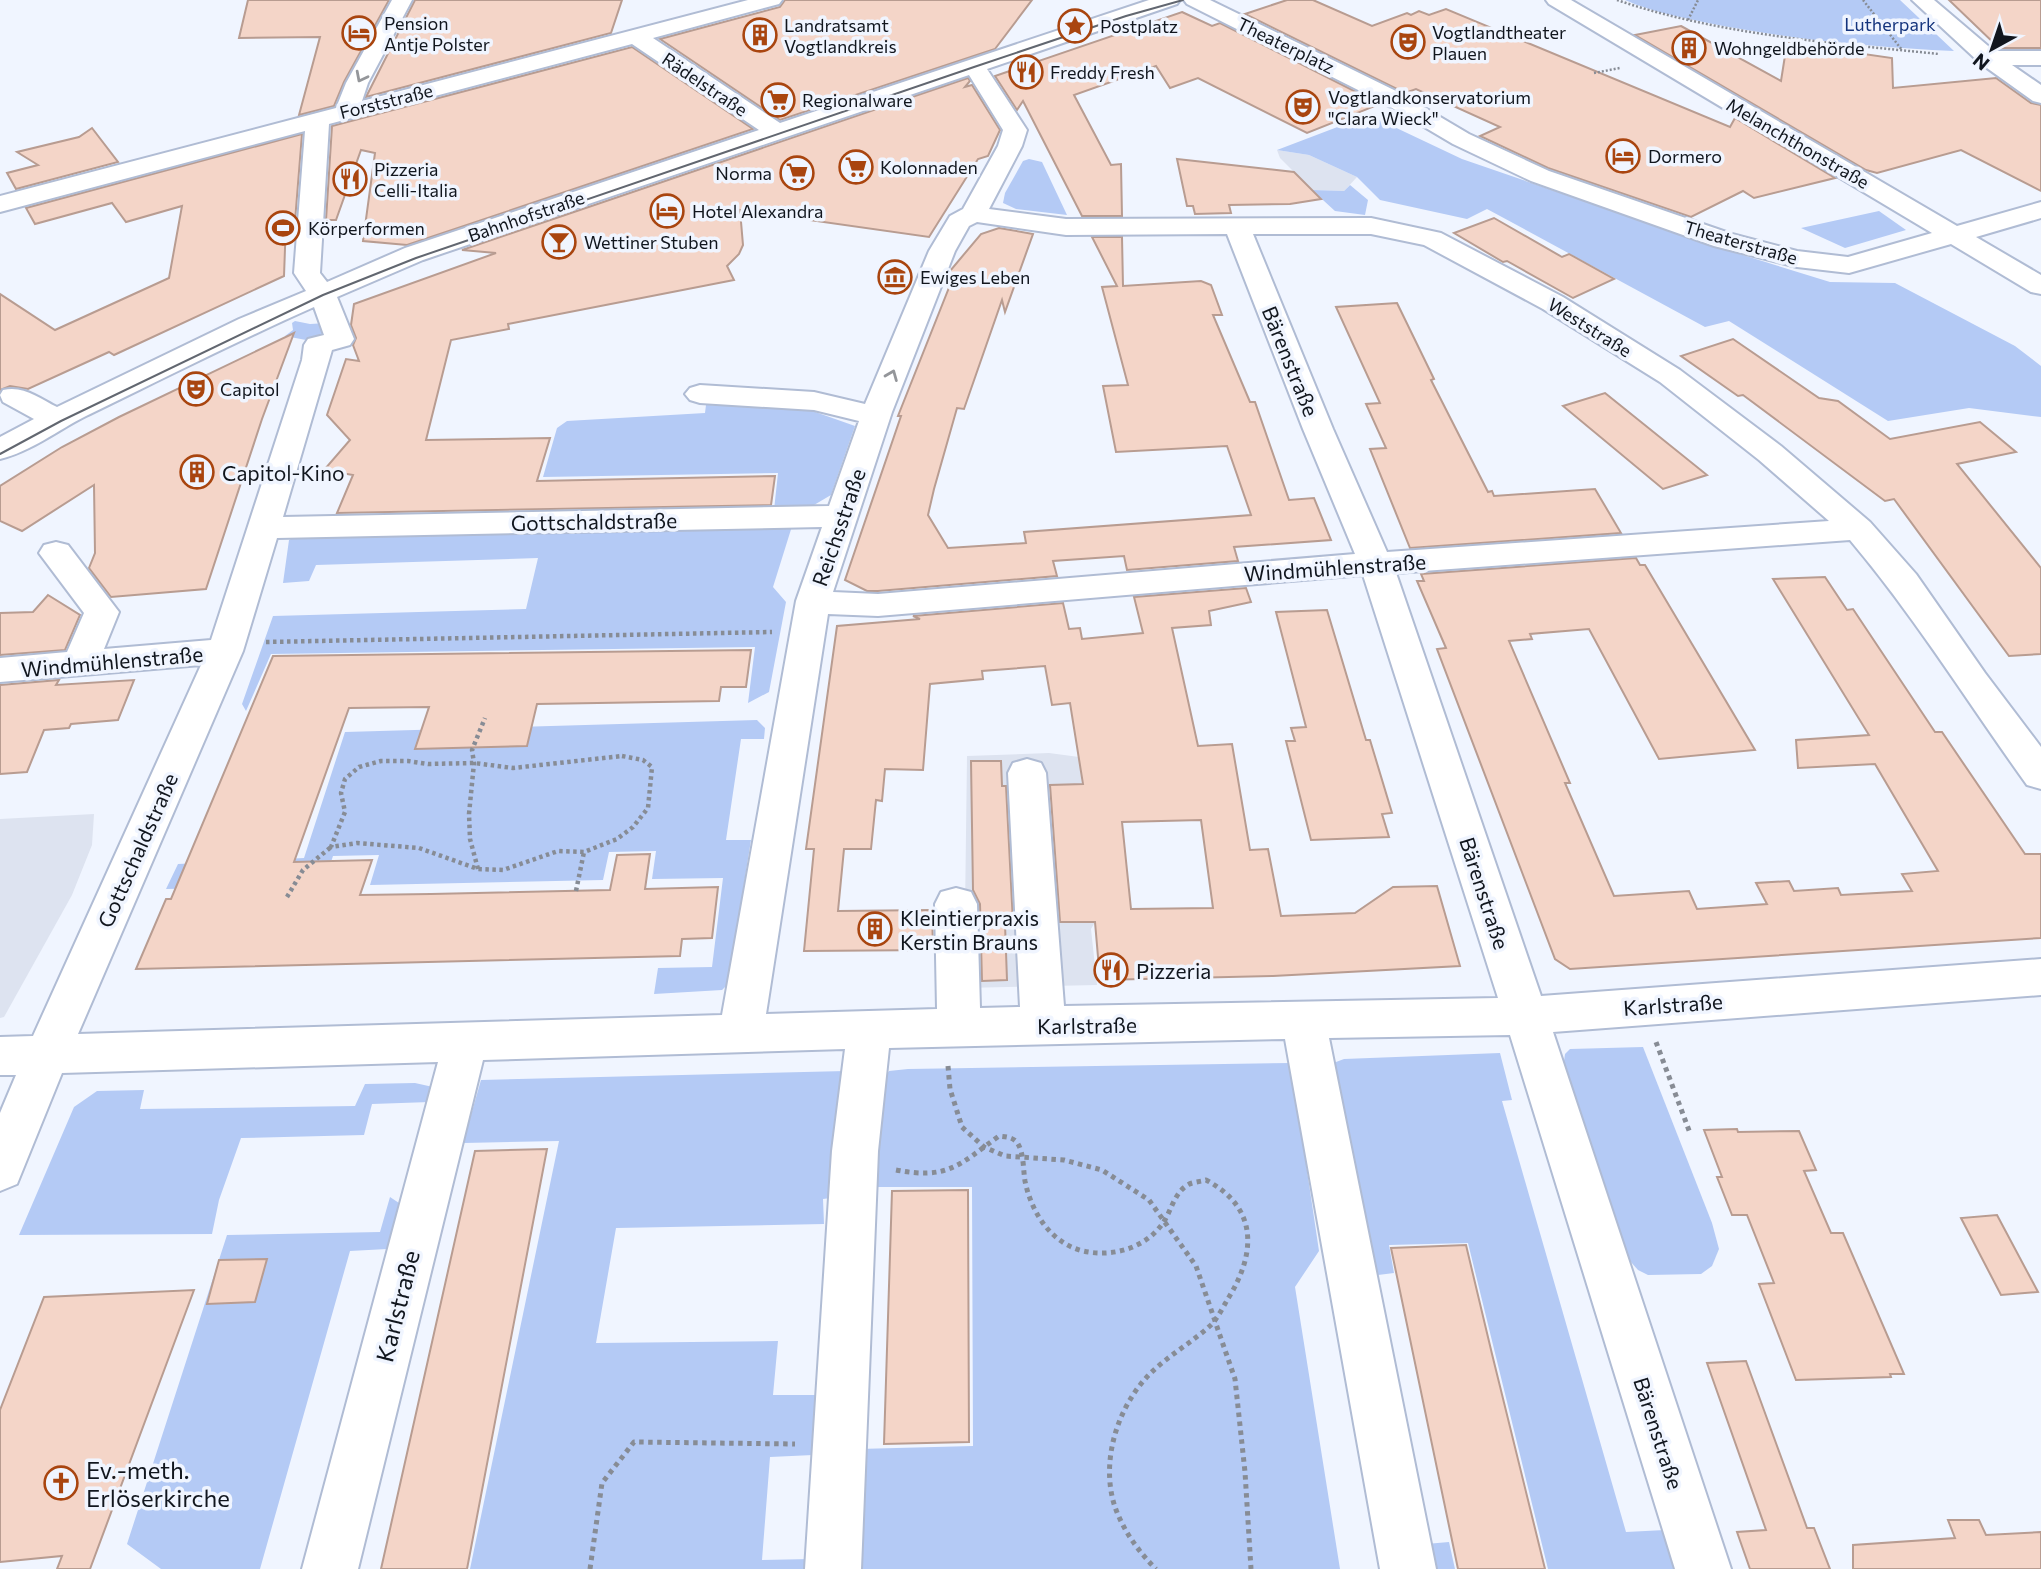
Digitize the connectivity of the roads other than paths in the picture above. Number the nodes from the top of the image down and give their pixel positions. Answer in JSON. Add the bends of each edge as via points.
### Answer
{"nodes":[{"id":1,"x":402,"y":0,"type":"edge"},
{"id":2,"x":772,"y":0,"type":"edge"},
{"id":3,"x":1141,"y":0,"type":"edge"},
{"id":4,"x":1171,"y":0,"type":"edge"},
{"id":5,"x":1194,"y":0,"type":"edge"},
{"id":6,"x":1556,"y":0,"type":"edge"},
{"id":7,"x":1922,"y":0,"type":"edge"},
{"id":8,"x":658,"y":7,"type":"dead end"},
{"id":9,"x":1111,"y":19,"type":"junction"},
{"id":10,"x":667,"y":28,"type":"junction"},
{"id":11,"x":635,"y":36,"type":"junction"},
{"id":12,"x":1988,"y":58,"type":"junction"},
{"id":13,"x":2041,"y":58,"type":"edge"},
{"id":14,"x":973,"y":64,"type":"junction"},
{"id":15,"x":2041,"y":96,"type":"edge"},
{"id":16,"x":346,"y":112,"type":"junction"},
{"id":17,"x":318,"y":118,"type":"junction"},
{"id":18,"x":1461,"y":128,"type":"joint"},
{"id":19,"x":776,"y":131,"type":"junction"},
{"id":20,"x":0,"y":204,"type":"edge"},
{"id":21,"x":2041,"y":210,"type":"edge"},
{"id":22,"x":973,"y":214,"type":"junction"},
{"id":23,"x":1238,"y":228,"type":"junction"},
{"id":24,"x":1953,"y":234,"type":"junction"},
{"id":25,"x":2041,"y":286,"type":"edge"},
{"id":26,"x":321,"y":293,"type":"junction"},
{"id":27,"x":700,"y":394,"type":"dead end"},
{"id":28,"x":14,"y":396,"type":"dead end"},
{"id":29,"x":876,"y":416,"type":"junction"},
{"id":30,"x":56,"y":419,"type":"junction"},
{"id":31,"x":0,"y":450,"type":"edge"},
{"id":32,"x":842,"y":516,"type":"junction"},
{"id":33,"x":262,"y":528,"type":"junction"},
{"id":34,"x":1857,"y":529,"type":"junction"},
{"id":35,"x":56,"y":553,"type":"dead end"},
{"id":36,"x":1376,"y":564,"type":"junction"},
{"id":37,"x":810,"y":616,"type":"junction"},
{"id":38,"x":226,"y":647,"type":"junction"},
{"id":39,"x":80,"y":663,"type":"junction"},
{"id":40,"x":0,"y":670,"type":"edge"},
{"id":41,"x":1027,"y":773,"type":"dead end"},
{"id":42,"x":2041,"y":775,"type":"edge"},
{"id":43,"x":956,"y":904,"type":"dead end"},
{"id":44,"x":2041,"y":977,"type":"edge"},
{"id":45,"x":1524,"y":1016,"type":"junction"},
{"id":46,"x":1304,"y":1021,"type":"junction"},
{"id":47,"x":1043,"y":1026,"type":"junction"},
{"id":48,"x":869,"y":1030,"type":"junction"},
{"id":49,"x":741,"y":1033,"type":"junction"},
{"id":50,"x":465,"y":1043,"type":"junction"},
{"id":51,"x":953,"y":1043,"type":"junction"},
{"id":52,"x":47,"y":1055,"type":"junction"},
{"id":53,"x":0,"y":1056,"type":"edge"},
{"id":54,"x":0,"y":1169,"type":"edge"},
{"id":55,"x":330,"y":1569,"type":"edge"},
{"id":56,"x":833,"y":1569,"type":"edge"},
{"id":57,"x":1408,"y":1569,"type":"edge"},
{"id":58,"x":1703,"y":1569,"type":"edge"}],
"edges":[{"from":1,"to":16,"type":"street","one_way":true},
{"from":2,"to":10,"type":"street","name":"Forststraße"},
{"from":3,"to":9,"type":"street"},
{"from":4,"to":9,"type":"street"},
{"from":5,"to":18,"type":"street","name":"Theaterplatz"},
{"from":6,"to":24,"type":"street","name":"Melanchthonstraße"},
{"from":7,"to":12,"type":"street"},
{"from":8,"to":10,"type":"street","name":"Rädelstraße"},
{"from":9,"to":14,"type":"street","name":"Bahnhofstraße"},
{"from":10,"to":11,"type":"street","name":"Forststraße"},
{"from":11,"to":16,"type":"street","name":"Forststraße"},
{"from":11,"to":19,"type":"street","name":"Rädelstraße"},
{"from":12,"to":13,"type":"street"},
{"from":12,"to":15,"type":"street"},
{"from":14,"to":19,"type":"street","name":"Bahnhofstraße"},
{"from":14,"to":22,"type":"street","name":"Reichsstraße","via":[[1015,130]]},
{"from":16,"to":17,"type":"street","name":"Forststraße"},
{"from":17,"to":20,"type":"street","name":"Forststraße"},
{"from":17,"to":26,"type":"street","via":[[307,272]]},
{"from":18,"to":24,"type":"street","name":"Theaterstraße","via":[[1540,176],[1723,240],[1797,259],[1849,264]]},
{"from":19,"to":26,"type":"street","name":"Bahnhofstraße","via":[[391,264],[367,252],[347,264]]},
{"from":21,"to":24,"type":"street","name":"Theaterstraße"},
{"from":22,"to":23,"type":"street","name":"Weststraße","via":[[1066,227]]},
{"from":29,"to":22,"type":"street","name":"Reichsstraße","one_way":true,"via":[[942,251],[959,221]]},
{"from":23,"to":34,"type":"street","name":"Weststraße","via":[[1371,226],[1432,239],[1553,303],[1671,376]]},
{"from":23,"to":36,"type":"street","name":"Bärenstraße"},
{"from":24,"to":25,"type":"street","name":"Melanchthonstraße"},
{"from":26,"to":30,"type":"street"},
{"from":26,"to":33,"type":"street","name":"Gottschaldstraße","via":[[340,340],[318,345]]},
{"from":27,"to":29,"type":"street","via":[[814,401]]},
{"from":28,"to":30,"type":"street"},
{"from":29,"to":32,"type":"street","name":"Reichsstraße"},
{"from":30,"to":31,"type":"street"},
{"from":32,"to":33,"type":"street","name":"Gottschaldstraße"},
{"from":32,"to":37,"type":"street","name":"Reichsstraße"},
{"from":33,"to":38,"type":"street","name":"Gottschaldstraße"},
{"from":34,"to":36,"type":"street","name":"Windmühlenstraße"},
{"from":34,"to":42,"type":"street","name":"Weststraße","via":[[1904,582]]},
{"from":35,"to":39,"type":"street","via":[[102,612]]},
{"from":36,"to":37,"type":"street","name":"Windmühlenstraße","via":[[844,605]]},
{"from":36,"to":45,"type":"street","name":"Bärenstraße"},
{"from":37,"to":49,"type":"street","name":"Reichsstraße"},
{"from":38,"to":39,"type":"street","name":"Windmühlenstraße"},
{"from":38,"to":52,"type":"street","name":"Gottschaldstraße"},
{"from":39,"to":40,"type":"street","name":"Windmühlenstraße"},
{"from":41,"to":47,"type":"street"},
{"from":43,"to":51,"type":"street"},
{"from":44,"to":45,"type":"street","name":"Karlstraße"},
{"from":45,"to":46,"type":"street","name":"Karlstraße"},
{"from":45,"to":58,"type":"street","name":"Bärenstraße"},
{"from":46,"to":47,"type":"street","name":"Karlstraße"},
{"from":46,"to":57,"type":"street"},
{"from":47,"to":51,"type":"street","name":"Karlstraße"},
{"from":48,"to":49,"type":"street","name":"Karlstraße"},
{"from":48,"to":51,"type":"street","name":"Karlstraße"},
{"from":48,"to":56,"type":"street","via":[[855,1151]]},
{"from":49,"to":50,"type":"street","name":"Karlstraße"},
{"from":50,"to":52,"type":"street","name":"Karlstraße"},
{"from":50,"to":55,"type":"street","name":"Karlstraße"},
{"from":52,"to":53,"type":"street","name":"Karlstraße"},
{"from":52,"to":54,"type":"street","name":"Gottschaldstraße"}]}
